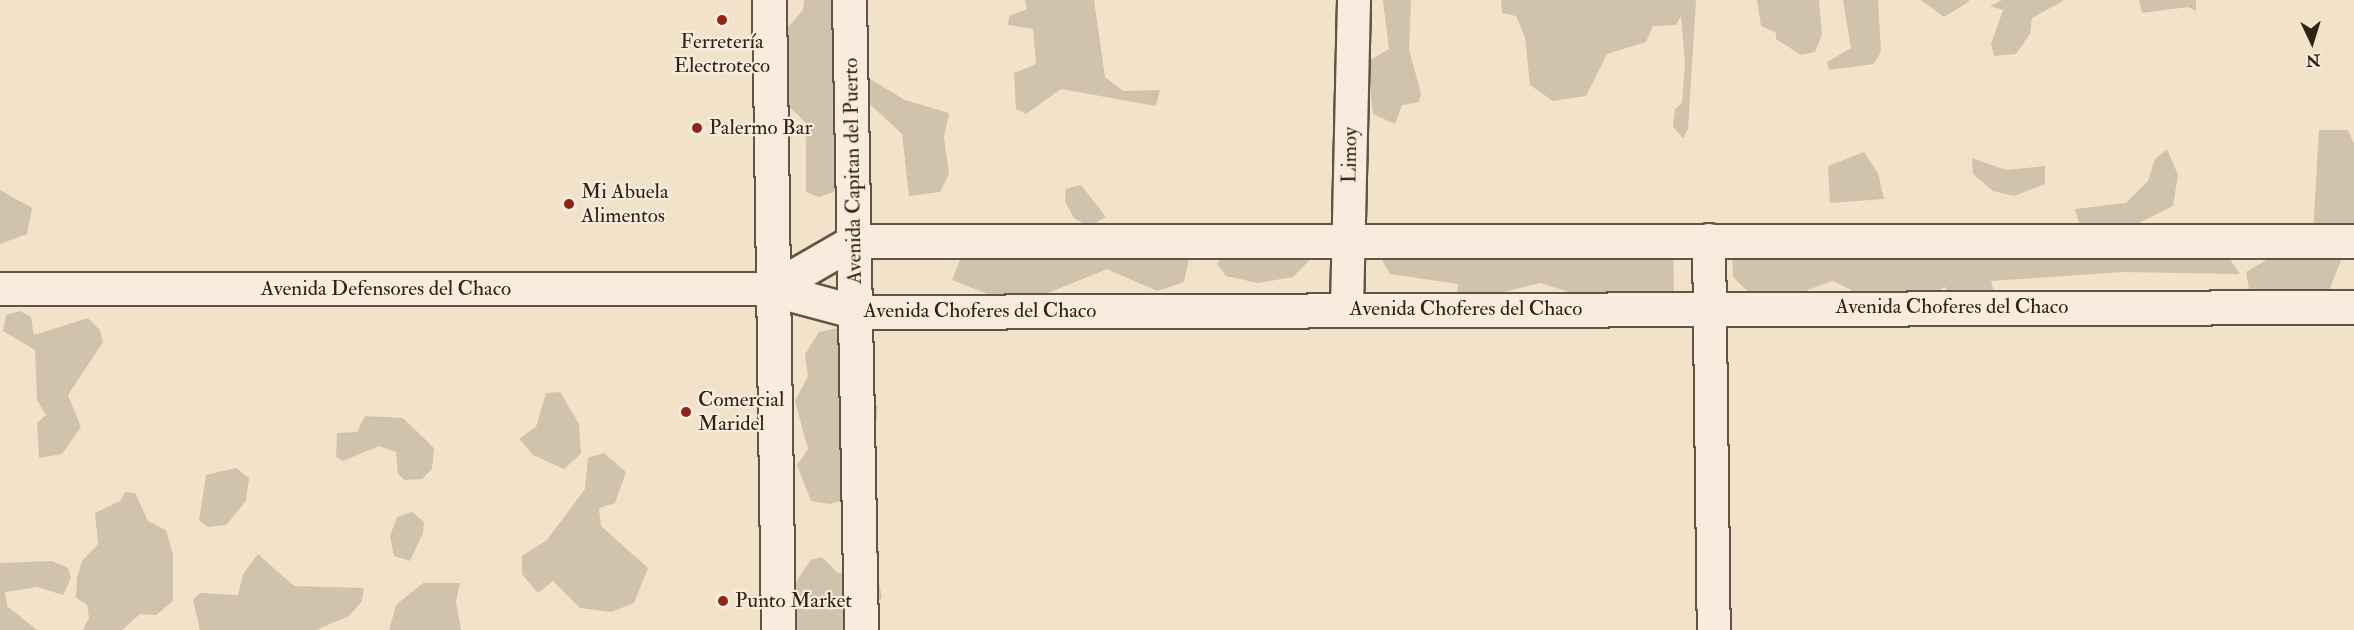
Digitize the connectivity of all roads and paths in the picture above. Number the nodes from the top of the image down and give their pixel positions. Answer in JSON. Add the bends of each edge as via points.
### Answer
{"nodes":[{"id":1,"x":770,"y":0,"type":"edge"},
{"id":2,"x":849,"y":0,"type":"edge"},
{"id":3,"x":1354,"y":0,"type":"edge"},
{"id":4,"x":1709,"y":240,"type":"junction"},
{"id":5,"x":854,"y":241,"type":"junction"},
{"id":6,"x":1347,"y":241,"type":"junction"},
{"id":7,"x":2354,"y":241,"type":"edge"},
{"id":8,"x":0,"y":289,"type":"edge"},
{"id":9,"x":771,"y":289,"type":"junction"},
{"id":10,"x":2354,"y":307,"type":"edge"},
{"id":11,"x":1710,"y":308,"type":"junction"},
{"id":12,"x":1347,"y":309,"type":"junction"},
{"id":13,"x":856,"y":312,"type":"junction"},
{"id":14,"x":778,"y":630,"type":"edge"},
{"id":15,"x":861,"y":630,"type":"edge"},
{"id":16,"x":1714,"y":630,"type":"edge"}],
"edges":[{"from":1,"to":9,"type":"street"},
{"from":2,"to":5,"type":"street","name":"Avenida Capitan del Puerto"},
{"from":3,"to":6,"type":"street","name":"Limoy"},
{"from":4,"to":6,"type":"street"},
{"from":4,"to":7,"type":"street"},
{"from":4,"to":11,"type":"street"},
{"from":5,"to":6,"type":"street"},
{"from":5,"to":9,"type":"street"},
{"from":5,"to":13,"type":"street","name":"Avenida Capitan del Puerto"},
{"from":6,"to":12,"type":"street","name":"Limoy"},
{"from":8,"to":9,"type":"street","name":"Avenida Defensores del Chaco"},
{"from":9,"to":13,"type":"street","name":"Avenida Choferes del Chaco"},
{"from":9,"to":14,"type":"street"},
{"from":10,"to":11,"type":"street","name":"Avenida Choferes del Chaco"},
{"from":11,"to":12,"type":"street","name":"Avenida Choferes del Chaco"},
{"from":11,"to":16,"type":"street"},
{"from":12,"to":13,"type":"street","name":"Avenida Choferes del Chaco"},
{"from":13,"to":15,"type":"street","name":"Avenida Capitan del Puerto"}]}
